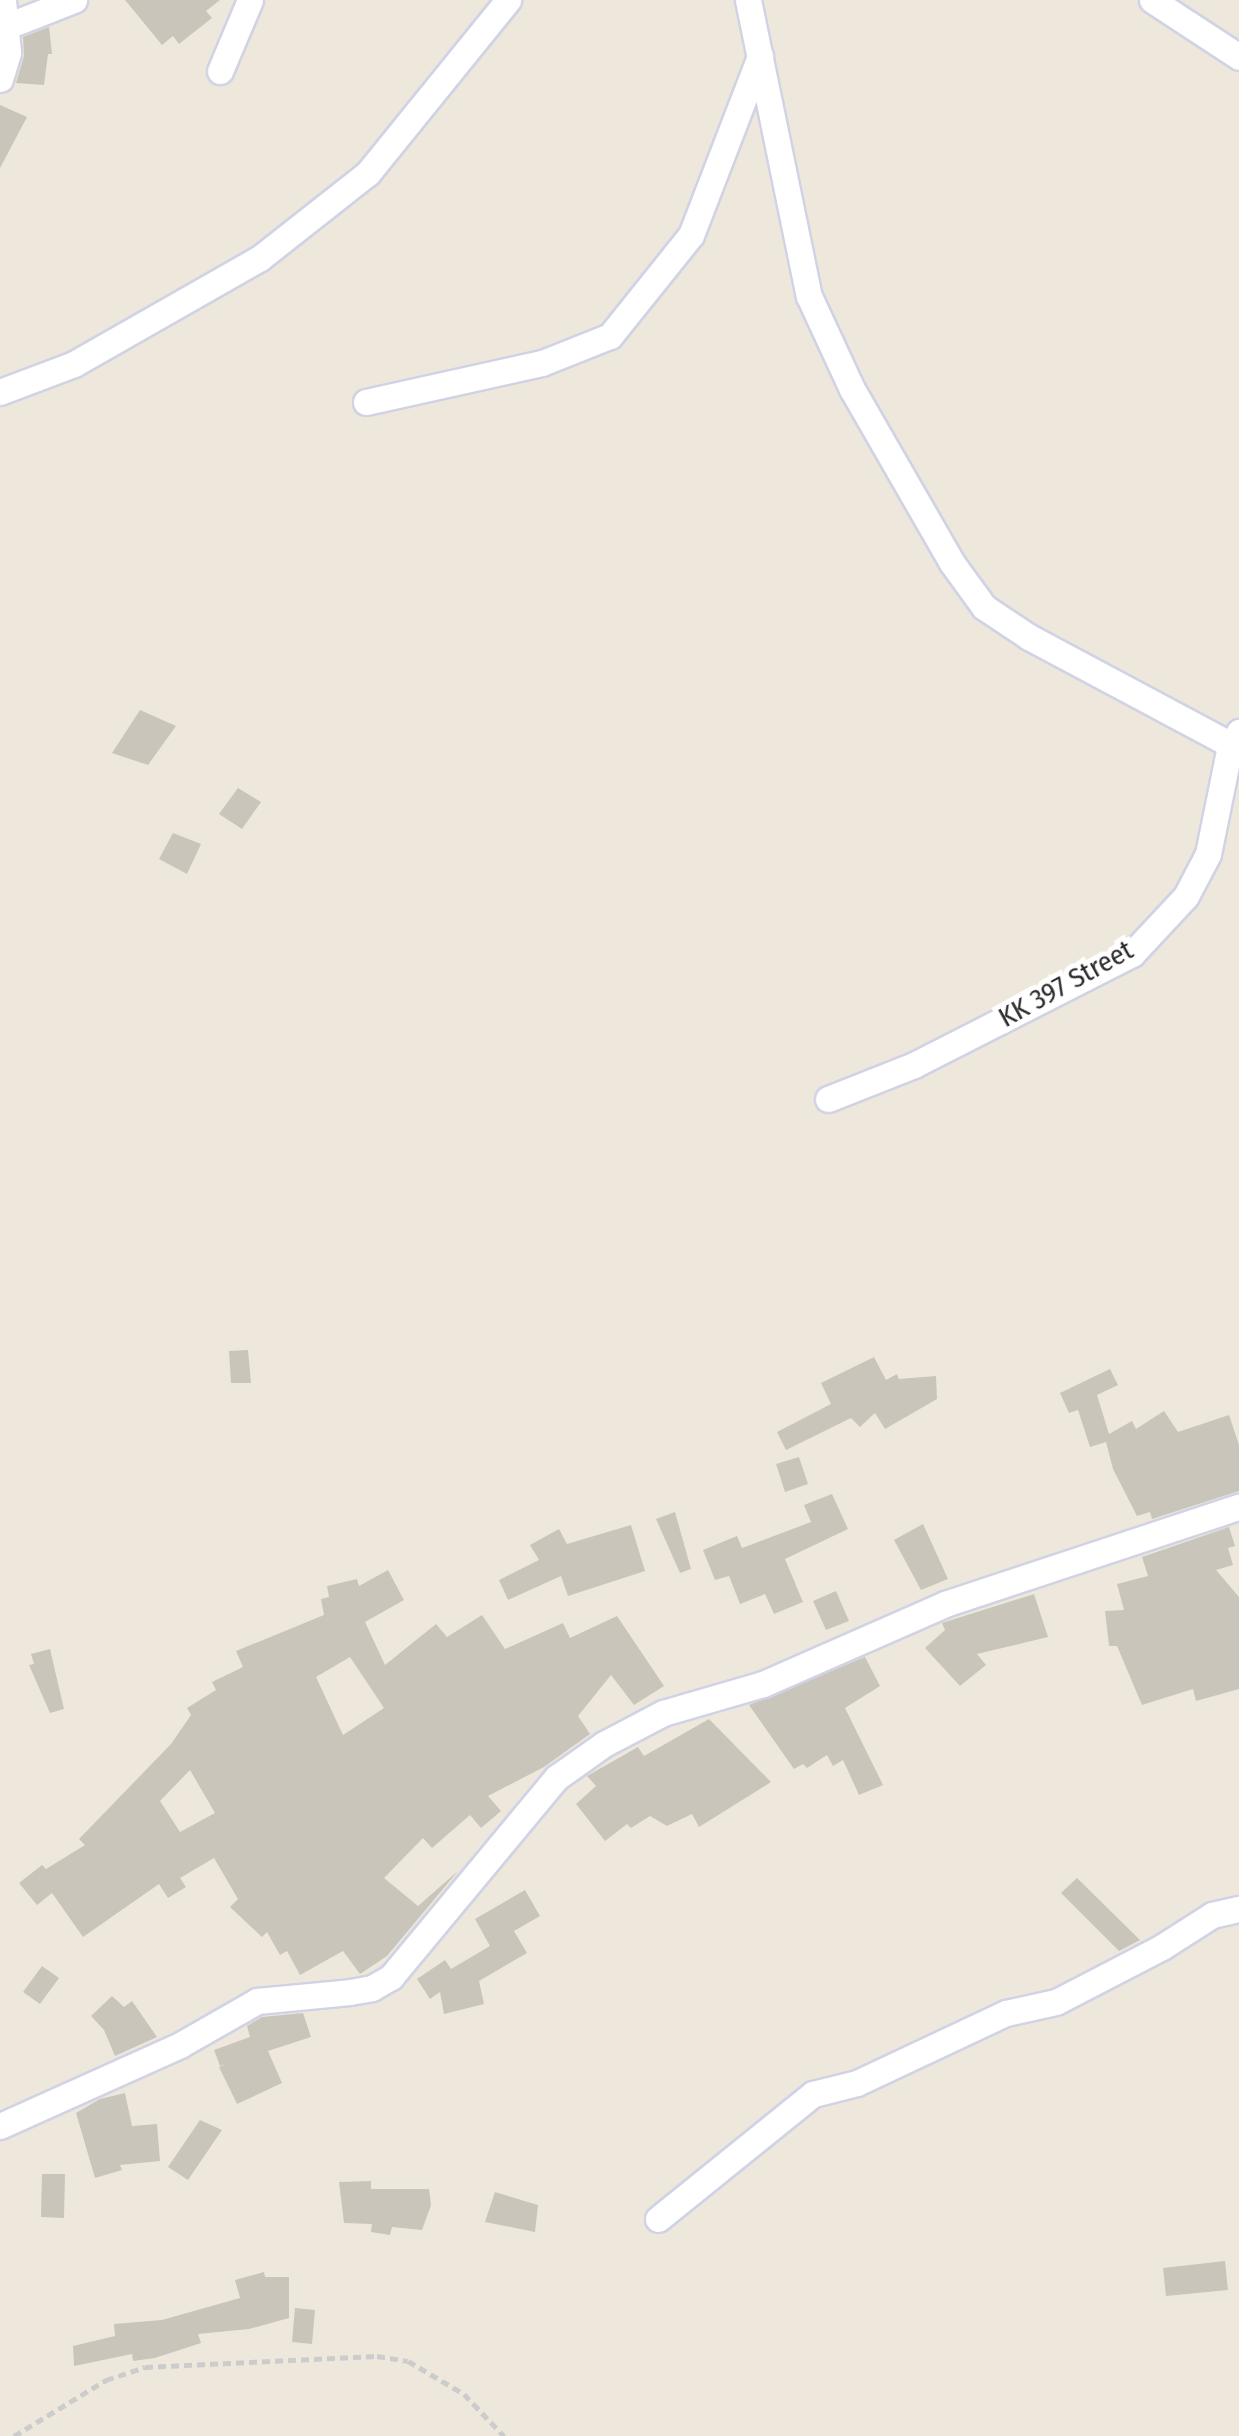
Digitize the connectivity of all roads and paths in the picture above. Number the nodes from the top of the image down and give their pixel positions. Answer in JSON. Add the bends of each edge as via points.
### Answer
{"nodes":[{"id":1,"x":74,"y":0,"type":"edge"},
{"id":2,"x":250,"y":0,"type":"edge"},
{"id":3,"x":508,"y":0,"type":"edge"},
{"id":4,"x":748,"y":0,"type":"edge"},
{"id":5,"x":1152,"y":0,"type":"edge"},
{"id":6,"x":5,"y":13,"type":"edge"},
{"id":7,"x":760,"y":56,"type":"junction"},
{"id":8,"x":1239,"y":57,"type":"edge"},
{"id":9,"x":220,"y":71,"type":"dead end"},
{"id":10,"x":0,"y":79,"type":"edge"},
{"id":11,"x":0,"y":392,"type":"edge"},
{"id":12,"x":366,"y":402,"type":"dead end"},
{"id":13,"x":1236,"y":742,"type":"edge"},
{"id":14,"x":828,"y":1099,"type":"dead end"},
{"id":15,"x":1239,"y":1507,"type":"edge"},
{"id":16,"x":1239,"y":1908,"type":"edge"},
{"id":17,"x":0,"y":2126,"type":"edge"},
{"id":18,"x":658,"y":2219,"type":"dead end"},
{"id":19,"x":14,"y":2436,"type":"edge"},
{"id":20,"x":504,"y":2436,"type":"edge"}],
"edges":[{"from":1,"to":6,"type":"street"},
{"from":2,"to":9,"type":"street"},
{"from":3,"to":11,"type":"street","via":[[368,173],[260,258],[74,364]]},
{"from":4,"to":7,"type":"street"},
{"from":5,"to":8,"type":"street"},
{"from":6,"to":10,"type":"street","via":[[8,52]]},
{"from":7,"to":12,"type":"street","via":[[692,235],[610,336],[542,363]]},
{"from":7,"to":13,"type":"street","via":[[810,296],[852,390],[952,564],[984,607],[1029,637]]},
{"from":13,"to":14,"type":"street","name":"KK 397 Street","via":[[1208,854],[1186,896],[1132,954],[914,1065]]},
{"from":15,"to":17,"type":"street","via":[[946,1604],[762,1684],[663,1713],[556,1778],[391,1976],[372,1988],[258,2001],[163,2053]]},
{"from":16,"to":18,"type":"street","via":[[1212,1915],[1056,2002],[1006,2013],[857,2083],[813,2094]]},
{"from":19,"to":20,"type":"path","via":[[106,2380],[145,2367],[377,2356],[408,2361],[464,2394]]}]}
